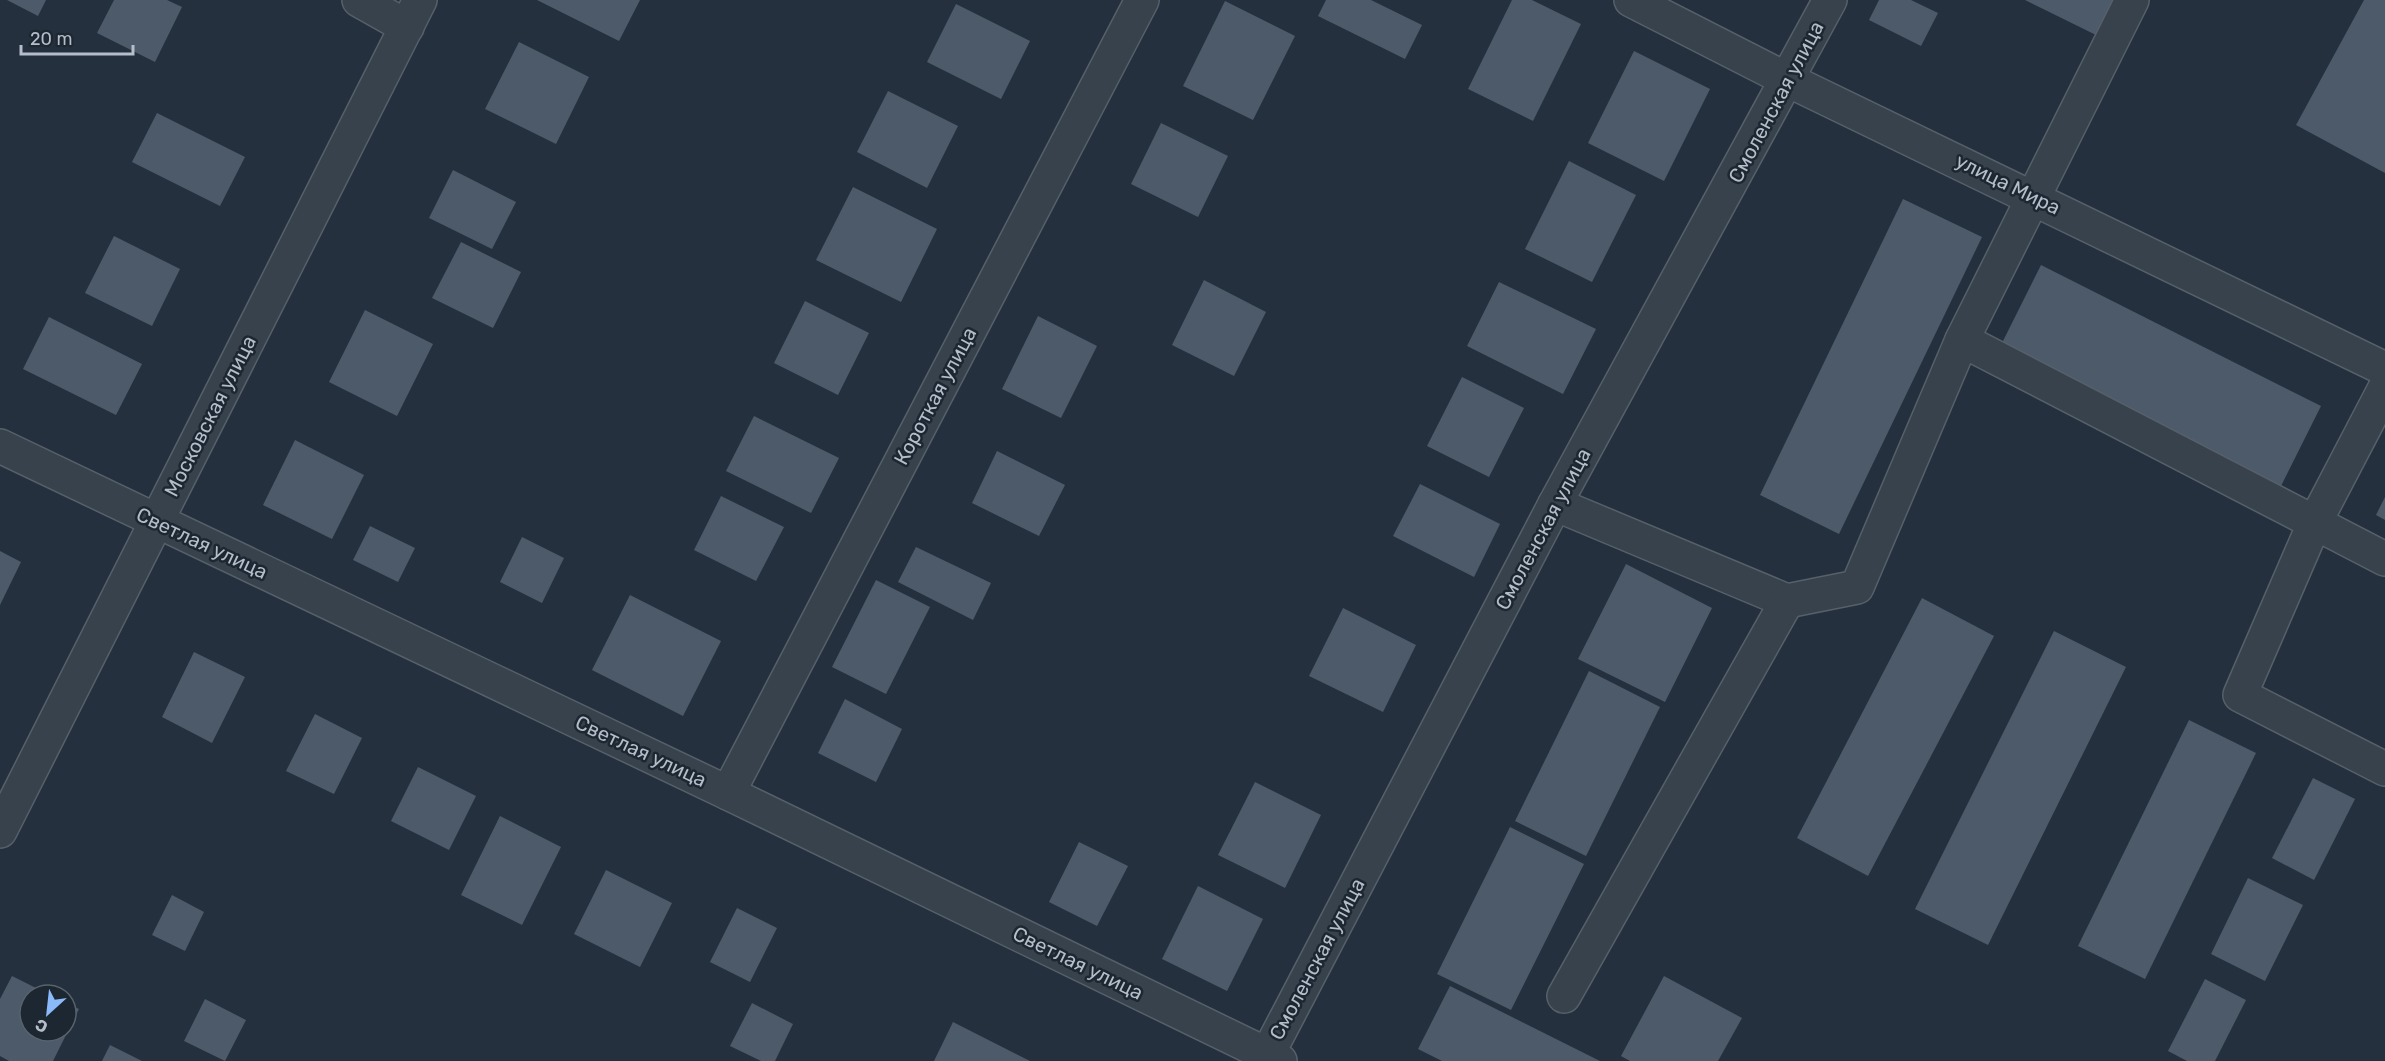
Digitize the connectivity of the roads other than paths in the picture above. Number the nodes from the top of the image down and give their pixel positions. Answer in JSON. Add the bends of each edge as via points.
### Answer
{"nodes":[{"id":1,"x":359,"y":0,"type":"edge"},
{"id":2,"x":1142,"y":0,"type":"edge"},
{"id":3,"x":1631,"y":0,"type":"edge"},
{"id":4,"x":1830,"y":0,"type":"edge"},
{"id":5,"x":2132,"y":0,"type":"edge"},
{"id":6,"x":414,"y":14,"type":"edge"},
{"id":7,"x":1788,"y":80,"type":"junction"},
{"id":8,"x":2034,"y":196,"type":"junction"},
{"id":9,"x":1962,"y":340,"type":"junction"},
{"id":10,"x":2385,"y":369,"type":"edge"},
{"id":11,"x":2385,"y":388,"type":"edge"},
{"id":12,"x":0,"y":446,"type":"edge"},
{"id":13,"x":1555,"y":504,"type":"junction"},
{"id":14,"x":156,"y":522,"type":"junction"},
{"id":15,"x":2314,"y":524,"type":"junction"},
{"id":16,"x":2385,"y":559,"type":"edge"},
{"id":17,"x":1786,"y":601,"type":"junction"},
{"id":18,"x":2385,"y":769,"type":"edge"},
{"id":19,"x":728,"y":793,"type":"junction"},
{"id":20,"x":0,"y":831,"type":"edge"},
{"id":21,"x":1564,"y":996,"type":"dead end"},
{"id":22,"x":1270,"y":1059,"type":"edge"}],
"edges":[{"from":1,"to":6,"type":"street"},
{"from":2,"to":19,"type":"street","name":"Короткая улица"},
{"from":3,"to":7,"type":"street","name":"улица Мира"},
{"from":4,"to":7,"type":"street","name":"Смоленская улица"},
{"from":5,"to":8,"type":"street"},
{"from":6,"to":14,"type":"street","name":"Московская улица"},
{"from":7,"to":8,"type":"street","name":"улица Мира"},
{"from":7,"to":13,"type":"street","name":"Смоленская улица"},
{"from":8,"to":9,"type":"street"},
{"from":8,"to":10,"type":"street","name":"улица Мира"},
{"from":9,"to":15,"type":"street"},
{"from":9,"to":17,"type":"street","via":[[1857,587]]},
{"from":11,"to":15,"type":"street"},
{"from":12,"to":14,"type":"street","name":"Светлая улица"},
{"from":13,"to":17,"type":"street"},
{"from":13,"to":22,"type":"street","name":"Смоленская улица"},
{"from":14,"to":19,"type":"street","name":"Светлая улица"},
{"from":14,"to":20,"type":"street","name":"Московская улица"},
{"from":15,"to":16,"type":"street"},
{"from":15,"to":18,"type":"street","via":[[2240,695]]},
{"from":17,"to":21,"type":"street"},
{"from":19,"to":22,"type":"street","name":"Светлая улица"}]}
